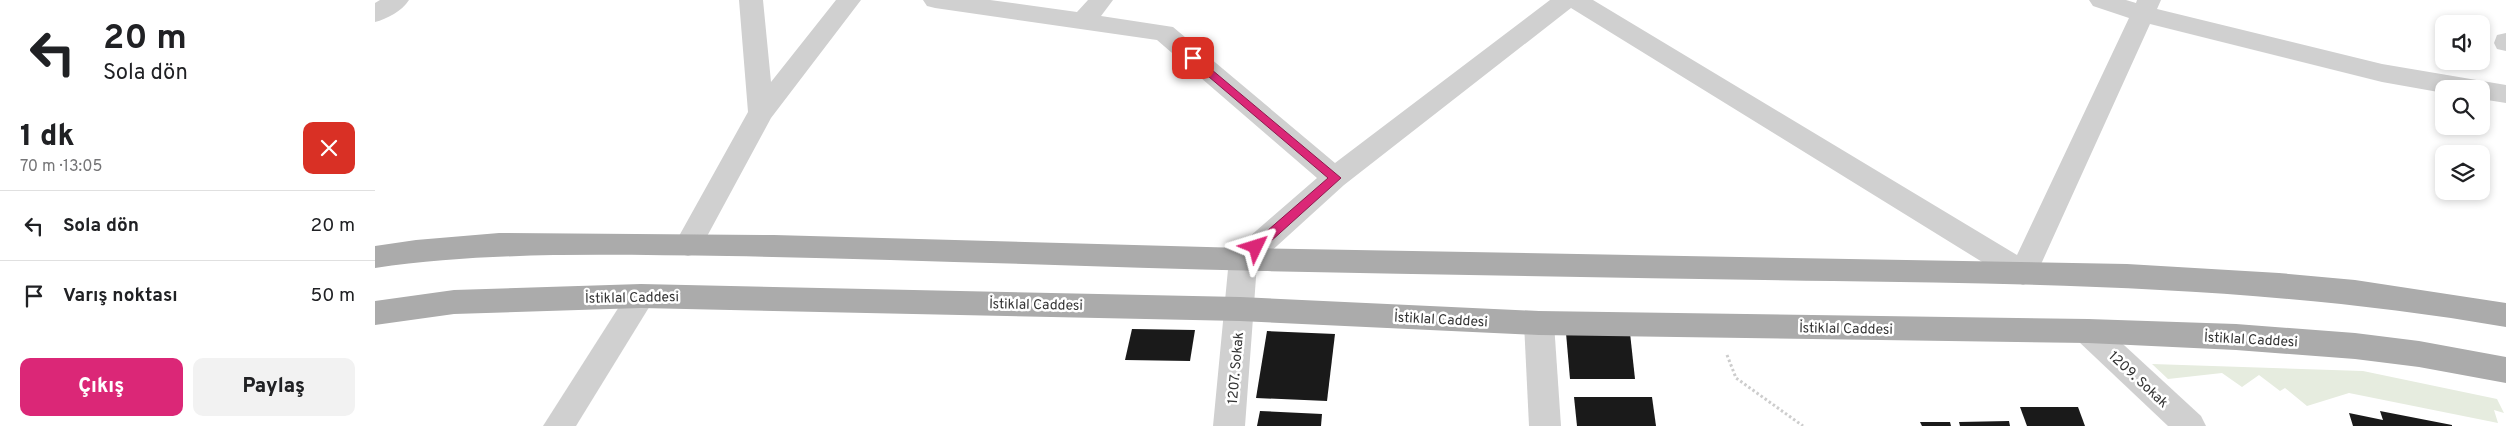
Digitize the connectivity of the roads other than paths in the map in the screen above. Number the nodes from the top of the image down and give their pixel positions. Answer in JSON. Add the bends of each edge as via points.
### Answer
{"nodes":[{"id":1,"x":397,"y":0,"type":"edge"},
{"id":2,"x":751,"y":0,"type":"edge"},
{"id":3,"x":849,"y":0,"type":"edge"},
{"id":4,"x":935,"y":0,"type":"edge"},
{"id":5,"x":1101,"y":0,"type":"edge"},
{"id":6,"x":1566,"y":0,"type":"edge"},
{"id":7,"x":1575,"y":0,"type":"edge"},
{"id":8,"x":2101,"y":0,"type":"edge"},
{"id":9,"x":2146,"y":7,"type":"edge"},
{"id":10,"x":375,"y":14,"type":"edge"},
{"id":11,"x":1084,"y":20,"type":"junction"},
{"id":12,"x":2435,"y":82,"type":"edge"},
{"id":13,"x":2490,"y":91,"type":"edge"},
{"id":14,"x":2506,"y":94,"type":"edge"},
{"id":15,"x":761,"y":112,"type":"junction"},
{"id":16,"x":1335,"y":178,"type":"junction"},
{"id":17,"x":688,"y":245,"type":"junction"},
{"id":18,"x":375,"y":257,"type":"edge"},
{"id":19,"x":1243,"y":259,"type":"junction"},
{"id":20,"x":2023,"y":273,"type":"junction"},
{"id":21,"x":641,"y":296,"type":"junction"},
{"id":22,"x":1240,"y":309,"type":"junction"},
{"id":23,"x":375,"y":313,"type":"edge"},
{"id":24,"x":2506,"y":315,"type":"edge"},
{"id":25,"x":1539,"y":323,"type":"junction"},
{"id":26,"x":2088,"y":332,"type":"junction"},
{"id":27,"x":2506,"y":370,"type":"edge"},
{"id":28,"x":559,"y":426,"type":"edge"},
{"id":29,"x":1229,"y":426,"type":"edge"},
{"id":30,"x":1545,"y":426,"type":"edge"},
{"id":31,"x":2190,"y":426,"type":"edge"}],
"edges":[{"from":1,"to":10,"type":"street"},
{"from":2,"to":15,"type":"street"},
{"from":3,"to":15,"type":"street"},
{"from":4,"to":11,"type":"street"},
{"from":5,"to":11,"type":"street"},
{"from":6,"to":16,"type":"street"},
{"from":7,"to":20,"type":"street"},
{"from":8,"to":9,"type":"street"},
{"from":9,"to":12,"type":"street","via":[[2382,73]]},
{"from":9,"to":20,"type":"street"},
{"from":11,"to":16,"type":"street","via":[[1164,33]]},
{"from":13,"to":14,"type":"street"},
{"from":15,"to":17,"type":"street"},
{"from":16,"to":19,"type":"street"},
{"from":17,"to":18,"type":"main road","via":[[493,244],[441,247]]},
{"from":17,"to":19,"type":"main road"},
{"from":19,"to":20,"type":"main road"},
{"from":19,"to":22,"type":"street","name":"1207. Sokak"},
{"from":20,"to":24,"type":"main road","via":[[2184,278],[2322,288],[2405,297]]},
{"from":21,"to":22,"type":"main road","name":"İstiklal Caddesi"},
{"from":21,"to":23,"type":"main road","name":"İstiklal Caddesi","via":[[454,302]]},
{"from":21,"to":28,"type":"street"},
{"from":22,"to":25,"type":"main road","name":"İstiklal Caddesi"},
{"from":22,"to":29,"type":"street","name":"1207. Sokak"},
{"from":25,"to":26,"type":"main road","name":"İstiklal Caddesi"},
{"from":25,"to":30,"type":"street"},
{"from":26,"to":27,"type":"main road","name":"İstiklal Caddesi","via":[[2236,337],[2355,346]]},
{"from":26,"to":31,"type":"street","name":"1209. Sokak"}]}
